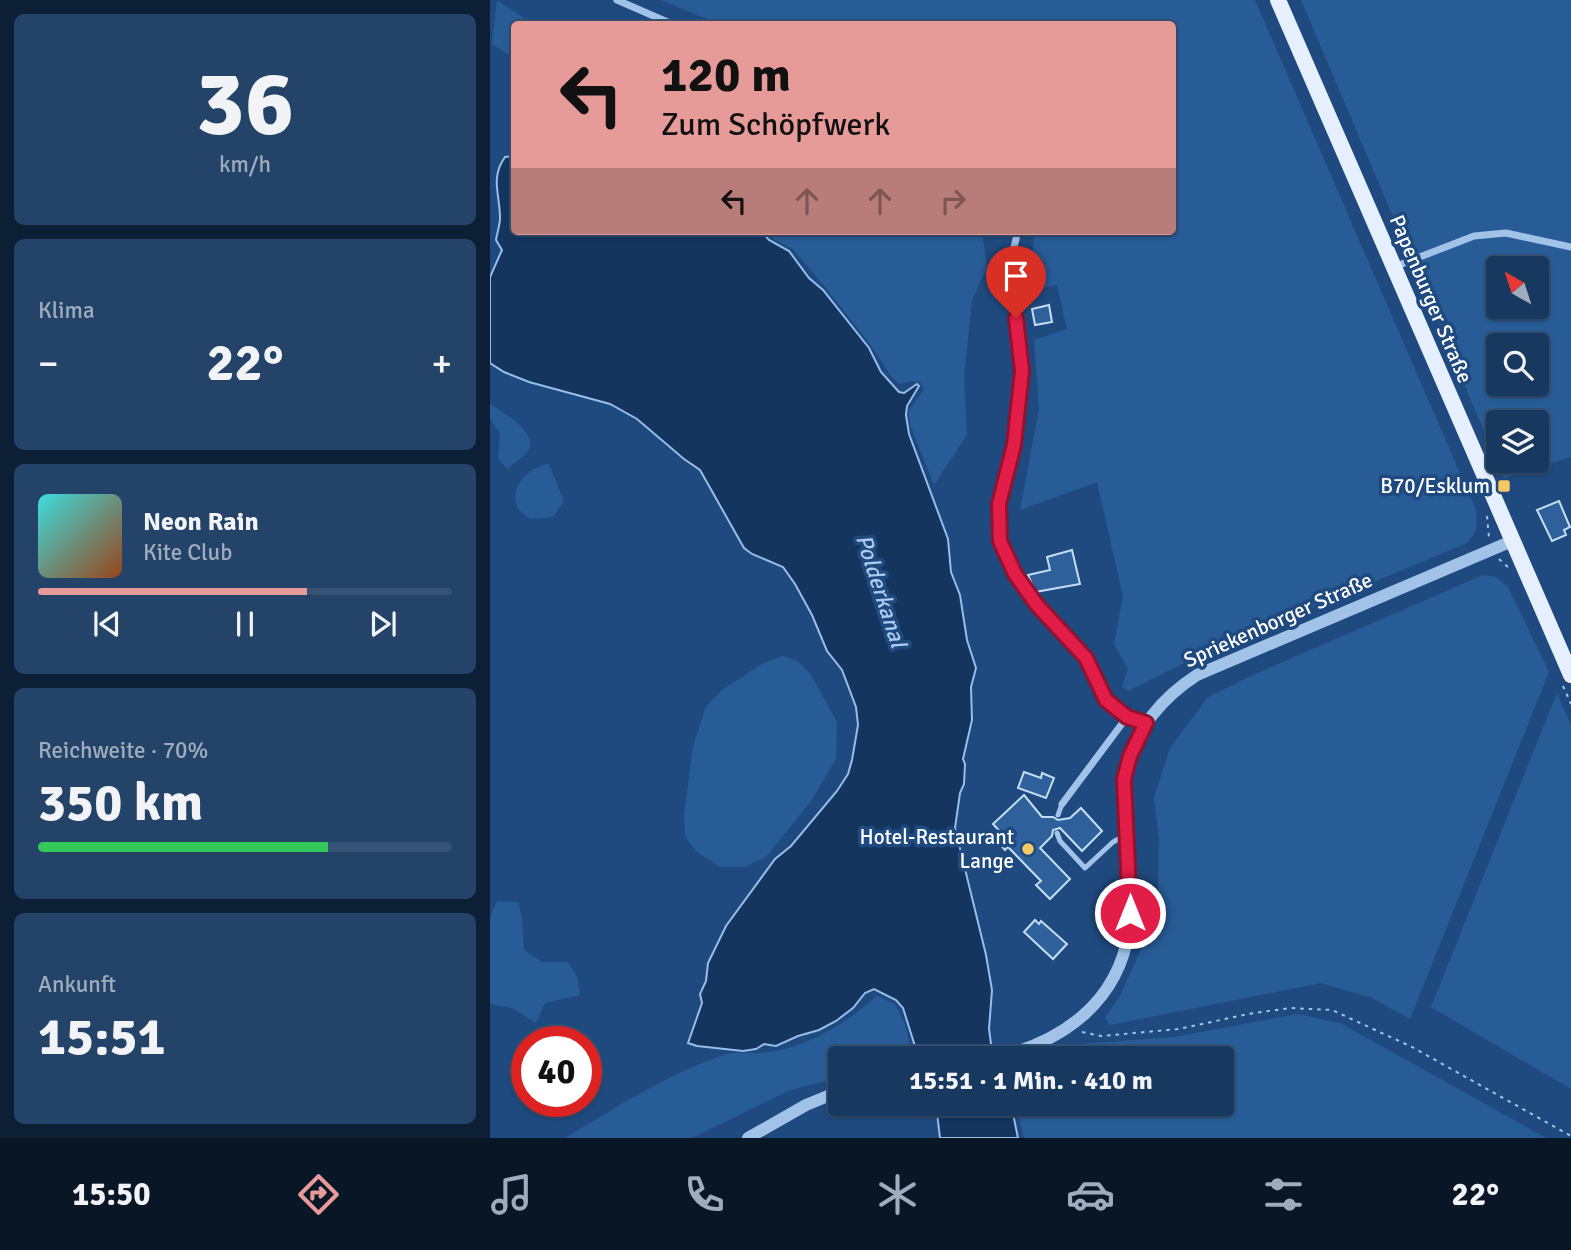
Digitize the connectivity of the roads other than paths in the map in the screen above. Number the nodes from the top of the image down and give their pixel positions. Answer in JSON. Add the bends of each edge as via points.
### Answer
{"nodes":[{"id":1,"x":617,"y":0,"type":"edge"},
{"id":2,"x":1278,"y":0,"type":"edge"},
{"id":3,"x":665,"y":21,"type":"edge"},
{"id":4,"x":1017,"y":235,"type":"edge"},
{"id":5,"x":1571,"y":247,"type":"edge"},
{"id":6,"x":1394,"y":267,"type":"junction"},
{"id":7,"x":1512,"y":541,"type":"junction"},
{"id":8,"x":1571,"y":674,"type":"edge"},
{"id":9,"x":1127,"y":717,"type":"junction"},
{"id":10,"x":1146,"y":723,"type":"junction"},
{"id":11,"x":1062,"y":804,"type":"joint"},
{"id":12,"x":1058,"y":815,"type":"dead end"},
{"id":13,"x":1057,"y":833,"type":"dead end"},
{"id":14,"x":1127,"y":835,"type":"junction"},
{"id":15,"x":1034,"y":1046,"type":"edge"},
{"id":16,"x":828,"y":1096,"type":"edge"},
{"id":17,"x":748,"y":1138,"type":"edge"}],
"edges":[{"from":1,"to":3,"type":"street"},
{"from":2,"to":6,"type":"main road","name":"Papenburger Straße"},
{"from":4,"to":9,"type":"street","via":[[1011,258],[1022,371],[1014,445],[999,504],[1000,541],[1015,574],[1037,605],[1086,658],[1106,700]]},
{"from":5,"to":6,"type":"street","via":[[1506,233],[1474,236]]},
{"from":6,"to":7,"type":"main road","name":"Papenburger Straße"},
{"from":7,"to":8,"type":"main road","name":"Papenburger Straße"},
{"from":7,"to":10,"type":"street","name":"Spriekenborger Straße","via":[[1197,675],[1174,690]]},
{"from":9,"to":10,"type":"street"},
{"from":9,"to":11,"type":"street"},
{"from":10,"to":14,"type":"street","name":"Spriekenborger Straße","via":[[1124,779]]},
{"from":11,"to":12,"type":"lane"},
{"from":13,"to":14,"type":"lane","via":[[1085,868]]},
{"from":14,"to":15,"type":"street","name":"Spriekenborger Straße","via":[[1129,929],[1109,985],[1067,1029]]},
{"from":16,"to":17,"type":"street"}]}
